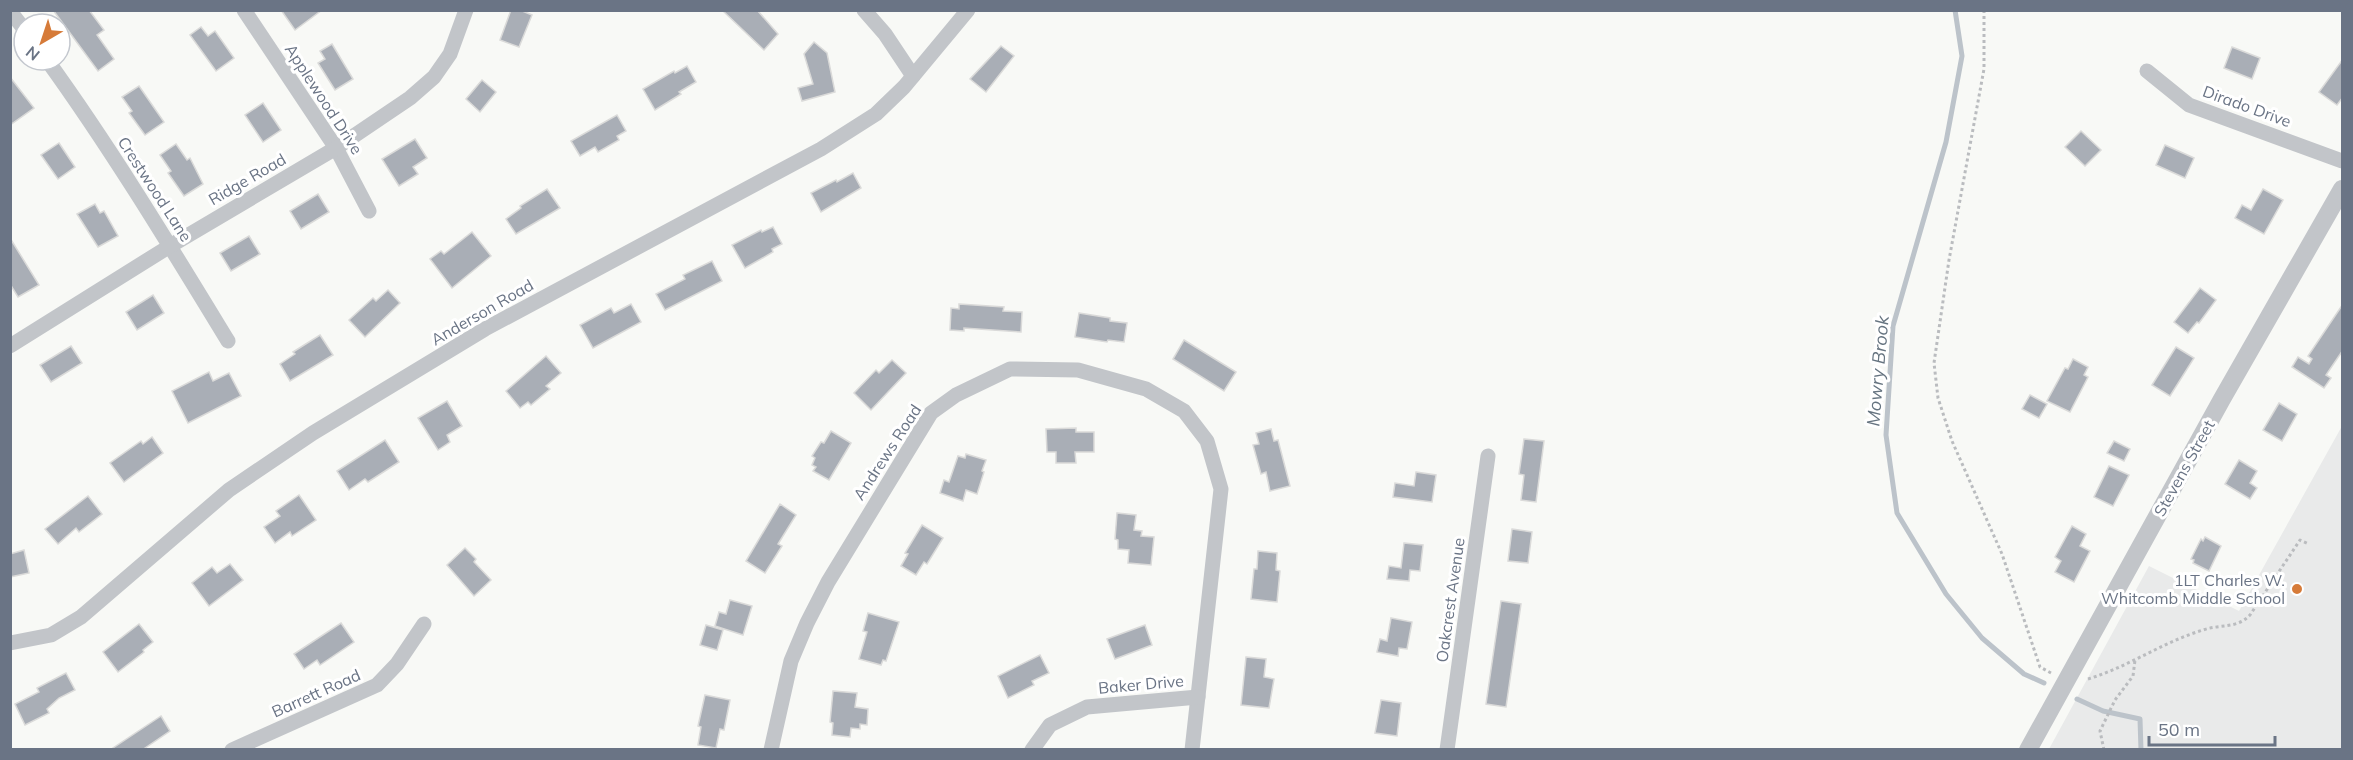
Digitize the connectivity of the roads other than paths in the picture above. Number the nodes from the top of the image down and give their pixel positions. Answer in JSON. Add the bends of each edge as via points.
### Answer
{"nodes":[{"id":1,"x":244,"y":10,"type":"edge"},
{"id":2,"x":864,"y":10,"type":"edge"},
{"id":3,"x":968,"y":10,"type":"edge"},
{"id":4,"x":463,"y":14,"type":"edge"},
{"id":5,"x":55,"y":72,"type":"edge"},
{"id":6,"x":2147,"y":72,"type":"dead end"},
{"id":7,"x":914,"y":76,"type":"junction"},
{"id":8,"x":336,"y":148,"type":"junction"},
{"id":9,"x":2343,"y":161,"type":"edge"},
{"id":10,"x":2343,"y":189,"type":"edge"},
{"id":11,"x":369,"y":211,"type":"dead end"},
{"id":12,"x":170,"y":246,"type":"junction"},
{"id":13,"x":12,"y":340,"type":"edge"},
{"id":14,"x":228,"y":342,"type":"dead end"},
{"id":15,"x":1488,"y":456,"type":"dead end"},
{"id":16,"x":424,"y":624,"type":"dead end"},
{"id":17,"x":10,"y":643,"type":"edge"},
{"id":18,"x":1198,"y":697,"type":"junction"},
{"id":19,"x":232,"y":750,"type":"edge"},
{"id":20,"x":771,"y":750,"type":"edge"},
{"id":21,"x":1032,"y":750,"type":"edge"},
{"id":22,"x":1192,"y":750,"type":"edge"},
{"id":23,"x":1448,"y":750,"type":"edge"},
{"id":24,"x":2028,"y":750,"type":"edge"}],
"edges":[{"from":1,"to":8,"type":"street","name":"Applewood Drive"},
{"from":2,"to":7,"type":"street"},
{"from":3,"to":7,"type":"street","name":"Anderson Road"},
{"from":4,"to":8,"type":"street","name":"Ridge Road","via":[[450,54],[434,77]]},
{"from":5,"to":12,"type":"street","name":"Crestwood Lane"},
{"from":6,"to":9,"type":"street","name":"Dirado Drive","via":[[2189,105]]},
{"from":7,"to":17,"type":"street","name":"Anderson Road","via":[[876,114],[821,149],[485,329],[312,433],[229,490],[81,617],[51,635]]},
{"from":8,"to":11,"type":"street","name":"Applewood Drive"},
{"from":8,"to":12,"type":"street","name":"Ridge Road"},
{"from":10,"to":24,"type":"street","name":"Stevens Street"},
{"from":12,"to":13,"type":"street","name":"Ridge Road"},
{"from":12,"to":14,"type":"street","name":"Crestwood Lane"},
{"from":15,"to":23,"type":"street","name":"Oakcrest Avenue"},
{"from":16,"to":19,"type":"street","name":"Barrett Road","via":[[397,664],[377,685]]},
{"from":18,"to":20,"type":"street","name":"Andrews Road","via":[[1221,489],[1207,441],[1184,411],[1146,389],[1078,370],[1010,369],[957,395],[931,413],[807,623],[791,661]]},
{"from":18,"to":21,"type":"street","name":"Baker Drive","via":[[1087,707],[1050,725]]},
{"from":18,"to":22,"type":"street","name":"Andrews Road"}]}
